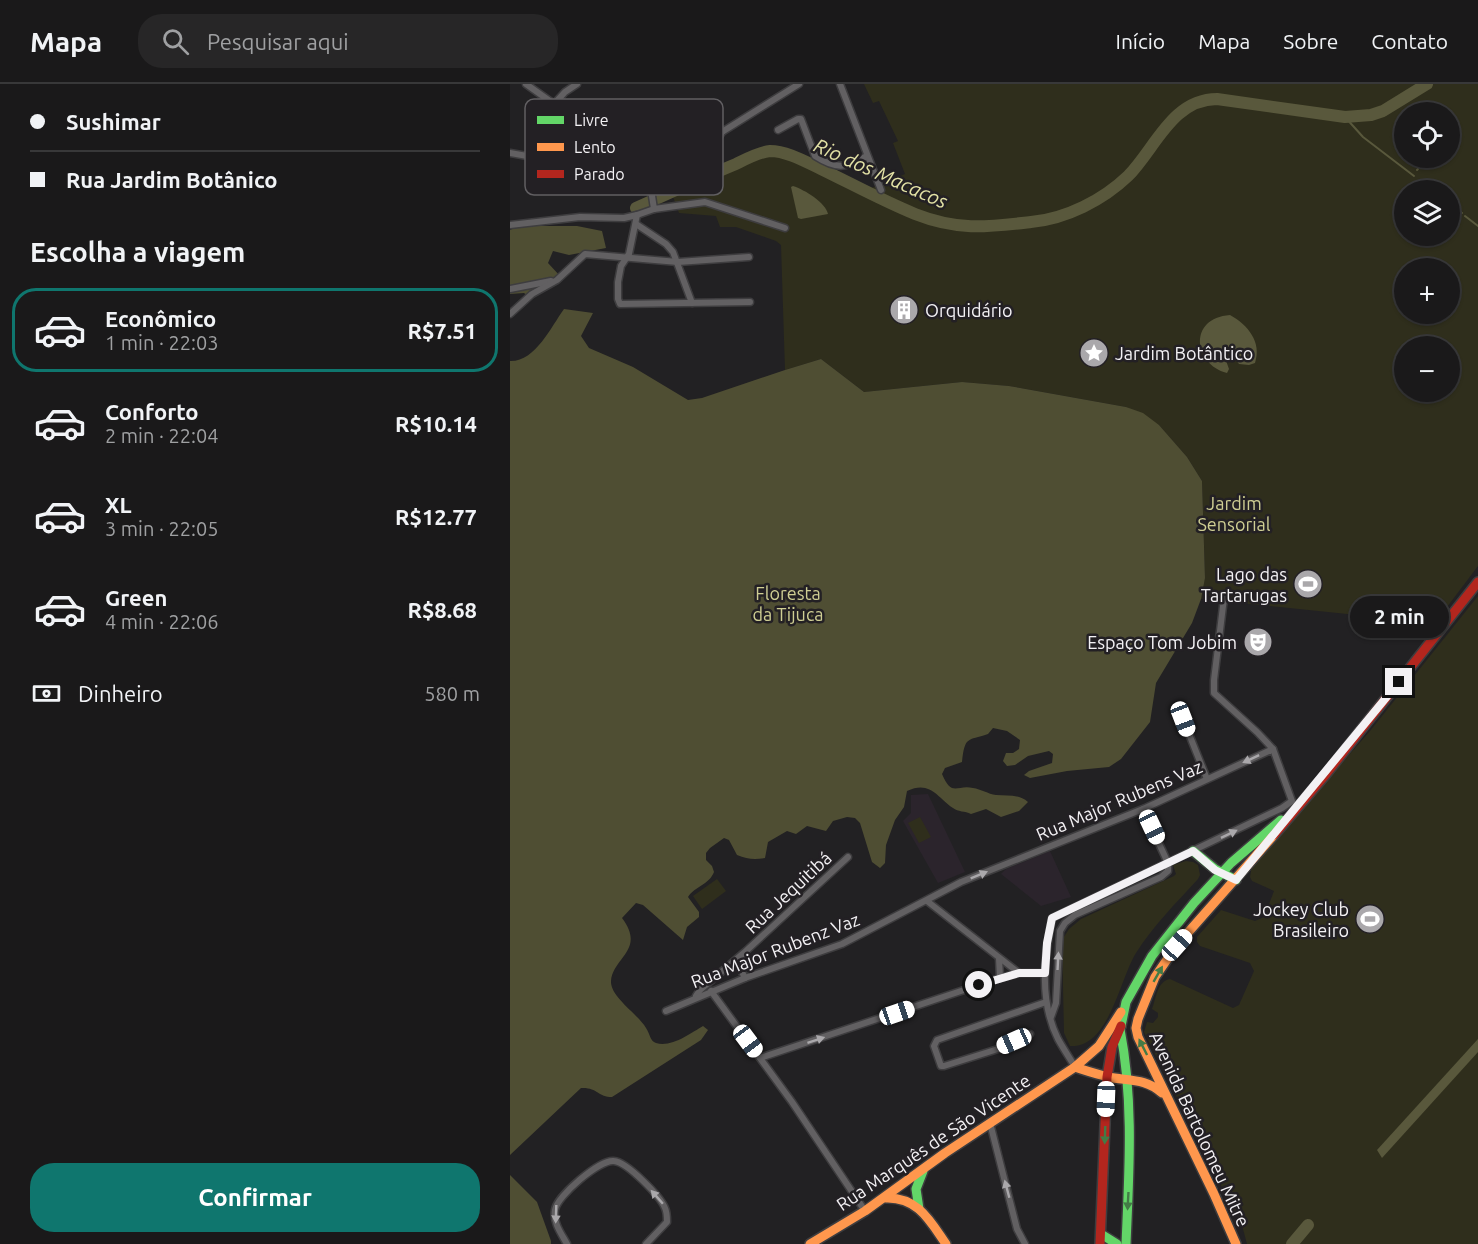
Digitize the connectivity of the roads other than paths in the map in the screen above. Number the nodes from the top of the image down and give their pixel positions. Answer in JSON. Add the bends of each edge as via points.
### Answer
{"nodes":[{"id":1,"x":526,"y":84,"type":"edge"},
{"id":2,"x":577,"y":84,"type":"edge"},
{"id":3,"x":782,"y":84,"type":"edge"},
{"id":4,"x":799,"y":84,"type":"edge"},
{"id":5,"x":840,"y":84,"type":"edge"},
{"id":6,"x":787,"y":91,"type":"junction"},
{"id":7,"x":547,"y":99,"type":"edge"},
{"id":8,"x":559,"y":99,"type":"edge"},
{"id":9,"x":778,"y":130,"type":"dead end"},
{"id":10,"x":723,"y":131,"type":"edge"},
{"id":11,"x":510,"y":153,"type":"edge"},
{"id":12,"x":525,"y":155,"type":"edge"},
{"id":13,"x":867,"y":156,"type":"junction"},
{"id":14,"x":882,"y":190,"type":"dead end"},
{"id":15,"x":652,"y":195,"type":"edge"},
{"id":16,"x":654,"y":209,"type":"junction"},
{"id":17,"x":637,"y":215,"type":"junction"},
{"id":18,"x":636,"y":224,"type":"junction"},
{"id":19,"x":510,"y":225,"type":"edge"},
{"id":20,"x":785,"y":228,"type":"dead end"},
{"id":21,"x":749,"y":257,"type":"dead end"},
{"id":22,"x":624,"y":258,"type":"junction"},
{"id":23,"x":678,"y":262,"type":"junction"},
{"id":24,"x":557,"y":280,"type":"junction"},
{"id":25,"x":510,"y":289,"type":"edge"},
{"id":26,"x":692,"y":303,"type":"junction"},
{"id":27,"x":750,"y":303,"type":"dead end"},
{"id":28,"x":510,"y":314,"type":"edge"},
{"id":29,"x":1478,"y":582,"type":"edge"},
{"id":30,"x":1224,"y":598,"type":"dead end"},
{"id":31,"x":1183,"y":719,"type":"dead end"},
{"id":32,"x":1273,"y":749,"type":"junction"},
{"id":33,"x":1207,"y":779,"type":"junction"},
{"id":34,"x":1294,"y":804,"type":"junction"},
{"id":35,"x":1143,"y":808,"type":"junction"},
{"id":36,"x":1193,"y":851,"type":"junction"},
{"id":37,"x":848,"y":857,"type":"dead end"},
{"id":38,"x":1168,"y":863,"type":"junction"},
{"id":39,"x":1221,"y":873,"type":"junction"},
{"id":40,"x":1236,"y":880,"type":"junction"},
{"id":41,"x":927,"y":901,"type":"junction"},
{"id":42,"x":746,"y":951,"type":"junction"},
{"id":43,"x":999,"y":957,"type":"junction"},
{"id":44,"x":1019,"y":973,"type":"junction"},
{"id":45,"x":1045,"y":973,"type":"junction"},
{"id":46,"x":745,"y":978,"type":"junction"},
{"id":47,"x":1000,"y":978,"type":"junction"},
{"id":48,"x":711,"y":991,"type":"junction"},
{"id":49,"x":696,"y":997,"type":"junction"},
{"id":50,"x":1046,"y":1002,"type":"junction"},
{"id":51,"x":1126,"y":1002,"type":"junction"},
{"id":52,"x":666,"y":1011,"type":"dead end"},
{"id":53,"x":1050,"y":1018,"type":"junction"},
{"id":54,"x":1120,"y":1029,"type":"junction"},
{"id":55,"x":1030,"y":1034,"type":"dead end"},
{"id":56,"x":760,"y":1058,"type":"junction"},
{"id":57,"x":1075,"y":1067,"type":"junction"},
{"id":58,"x":1107,"y":1077,"type":"junction"},
{"id":59,"x":1129,"y":1079,"type":"junction"},
{"id":60,"x":1170,"y":1103,"type":"junction"},
{"id":61,"x":990,"y":1123,"type":"junction"},
{"id":62,"x":927,"y":1167,"type":"junction"},
{"id":63,"x":879,"y":1202,"type":"junction"},
{"id":64,"x":919,"y":1209,"type":"junction"},
{"id":65,"x":866,"y":1210,"type":"junction"},
{"id":66,"x":1100,"y":1239,"type":"edge"},
{"id":67,"x":813,"y":1243,"type":"edge"},
{"id":68,"x":567,"y":1244,"type":"edge"},
{"id":69,"x":646,"y":1244,"type":"edge"},
{"id":70,"x":946,"y":1244,"type":"edge"},
{"id":71,"x":1025,"y":1244,"type":"edge"},
{"id":72,"x":1118,"y":1244,"type":"edge"},
{"id":73,"x":1126,"y":1244,"type":"edge"},
{"id":74,"x":1236,"y":1244,"type":"edge"}],
"edges":[{"from":1,"to":7,"type":"street"},
{"from":2,"to":8,"type":"street"},
{"from":3,"to":6,"type":"street"},
{"from":4,"to":6,"type":"street"},
{"from":5,"to":13,"type":"street"},
{"from":6,"to":10,"type":"street"},
{"from":9,"to":13,"type":"street","via":[[801,119],[815,156],[835,166],[846,167]]},
{"from":11,"to":12,"type":"street"},
{"from":13,"to":14,"type":"street"},
{"from":15,"to":16,"type":"street"},
{"from":16,"to":17,"type":"street"},
{"from":16,"to":20,"type":"street","via":[[705,202]]},
{"from":17,"to":18,"type":"street"},
{"from":17,"to":19,"type":"street"},
{"from":18,"to":22,"type":"street"},
{"from":18,"to":23,"type":"street","via":[[666,244]]},
{"from":21,"to":23,"type":"street"},
{"from":22,"to":23,"type":"street"},
{"from":22,"to":24,"type":"street","via":[[585,255]]},
{"from":22,"to":26,"type":"street","via":[[618,282],[620,304]]},
{"from":23,"to":26,"type":"street"},
{"from":24,"to":25,"type":"street"},
{"from":24,"to":28,"type":"street","via":[[532,294]]},
{"from":26,"to":27,"type":"street"},
{"from":29,"to":34,"type":"main road","via":[[1326,774]]},
{"from":30,"to":32,"type":"street","via":[[1214,693]]},
{"from":31,"to":33,"type":"street"},
{"from":32,"to":33,"type":"street","name":"Rua Major Rubens Vaz","one_way":true},
{"from":32,"to":34,"type":"street"},
{"from":33,"to":35,"type":"street","name":"Rua Major Rubens Vaz"},
{"from":36,"to":34,"type":"street","one_way":true},
{"from":34,"to":39,"type":"main road","name":"Rua Marquês de São Vicente"},
{"from":34,"to":40,"type":"main road"},
{"from":35,"to":38,"type":"street"},
{"from":41,"to":35,"type":"street","name":"Rua Major Rubens Vaz","one_way":true,"via":[[960,882]]},
{"from":36,"to":38,"type":"street"},
{"from":36,"to":39,"type":"main road"},
{"from":37,"to":42,"type":"street","name":"Rua Jequitibá"},
{"from":38,"to":45,"type":"street","via":[[1052,918]]},
{"from":53,"to":38,"type":"street","one_way":true,"via":[[1056,1003],[1060,931],[1065,923],[1161,877],[1168,871]]},
{"from":39,"to":40,"type":"main road"},
{"from":39,"to":51,"type":"main road","name":"Rua Marquês de São Vicente","via":[[1165,938]]},
{"from":60,"to":40,"type":"main road","name":"Avenida Bartolomeu Mitre","one_way":true,"via":[[1136,1028],[1164,963]]},
{"from":41,"to":43,"type":"street"},
{"from":41,"to":46,"type":"street","name":"Rua Major Rubenz Vaz","via":[[842,944]]},
{"from":42,"to":46,"type":"street","via":[[740,968]]},
{"from":42,"to":49,"type":"street","name":"Rua Jequitibá"},
{"from":43,"to":44,"type":"street"},
{"from":43,"to":47,"type":"street"},
{"from":44,"to":45,"type":"street"},
{"from":44,"to":47,"type":"street"},
{"from":45,"to":50,"type":"street"},
{"from":46,"to":48,"type":"street","name":"Rua Major Rubenz Vaz"},
{"from":56,"to":47,"type":"street","one_way":true},
{"from":48,"to":49,"type":"street","name":"Rua Major Rubenz Vaz"},
{"from":48,"to":56,"type":"street"},
{"from":49,"to":52,"type":"street","name":"Rua Major Rubenz Vaz"},
{"from":50,"to":53,"type":"street"},
{"from":50,"to":55,"type":"street","via":[[937,1040],[934,1046],[944,1066]]},
{"from":51,"to":54,"type":"main road"},
{"from":51,"to":57,"type":"main road","name":"Rua Marquês de São Vicente","via":[[1099,1046]]},
{"from":53,"to":57,"type":"street"},
{"from":54,"to":58,"type":"main road","via":[[1112,1047]]},
{"from":54,"to":59,"type":"main road"},
{"from":56,"to":65,"type":"street"},
{"from":57,"to":58,"type":"main road"},
{"from":57,"to":61,"type":"main road","name":"Rua Marquês de São Vicente"},
{"from":58,"to":59,"type":"main road"},
{"from":58,"to":66,"type":"main road","one_way":true},
{"from":59,"to":60,"type":"main road","via":[[1151,1084]]},
{"from":59,"to":73,"type":"main road","one_way":true,"via":[[1132,1118]]},
{"from":60,"to":74,"type":"main road","name":"Avenida Bartolomeu Mitre"},
{"from":61,"to":62,"type":"main road","name":"Rua Marquês de São Vicente"},
{"from":71,"to":61,"type":"street","one_way":true,"via":[[1017,1229]]},
{"from":62,"to":63,"type":"main road","name":"Rua Marquês de São Vicente"},
{"from":62,"to":64,"type":"main road","via":[[916,1185]]},
{"from":63,"to":64,"type":"main road","via":[[895,1197],[909,1200]]},
{"from":63,"to":65,"type":"main road","name":"Rua Marquês de São Vicente"},
{"from":64,"to":70,"type":"main road"},
{"from":65,"to":67,"type":"main road","name":"Rua Marquês de São Vicente"},
{"from":66,"to":72,"type":"main road"},
{"from":69,"to":68,"type":"street","one_way":true,"via":[[667,1222],[665,1206],[629,1167],[614,1161],[597,1166],[555,1207],[556,1226]]}]}
